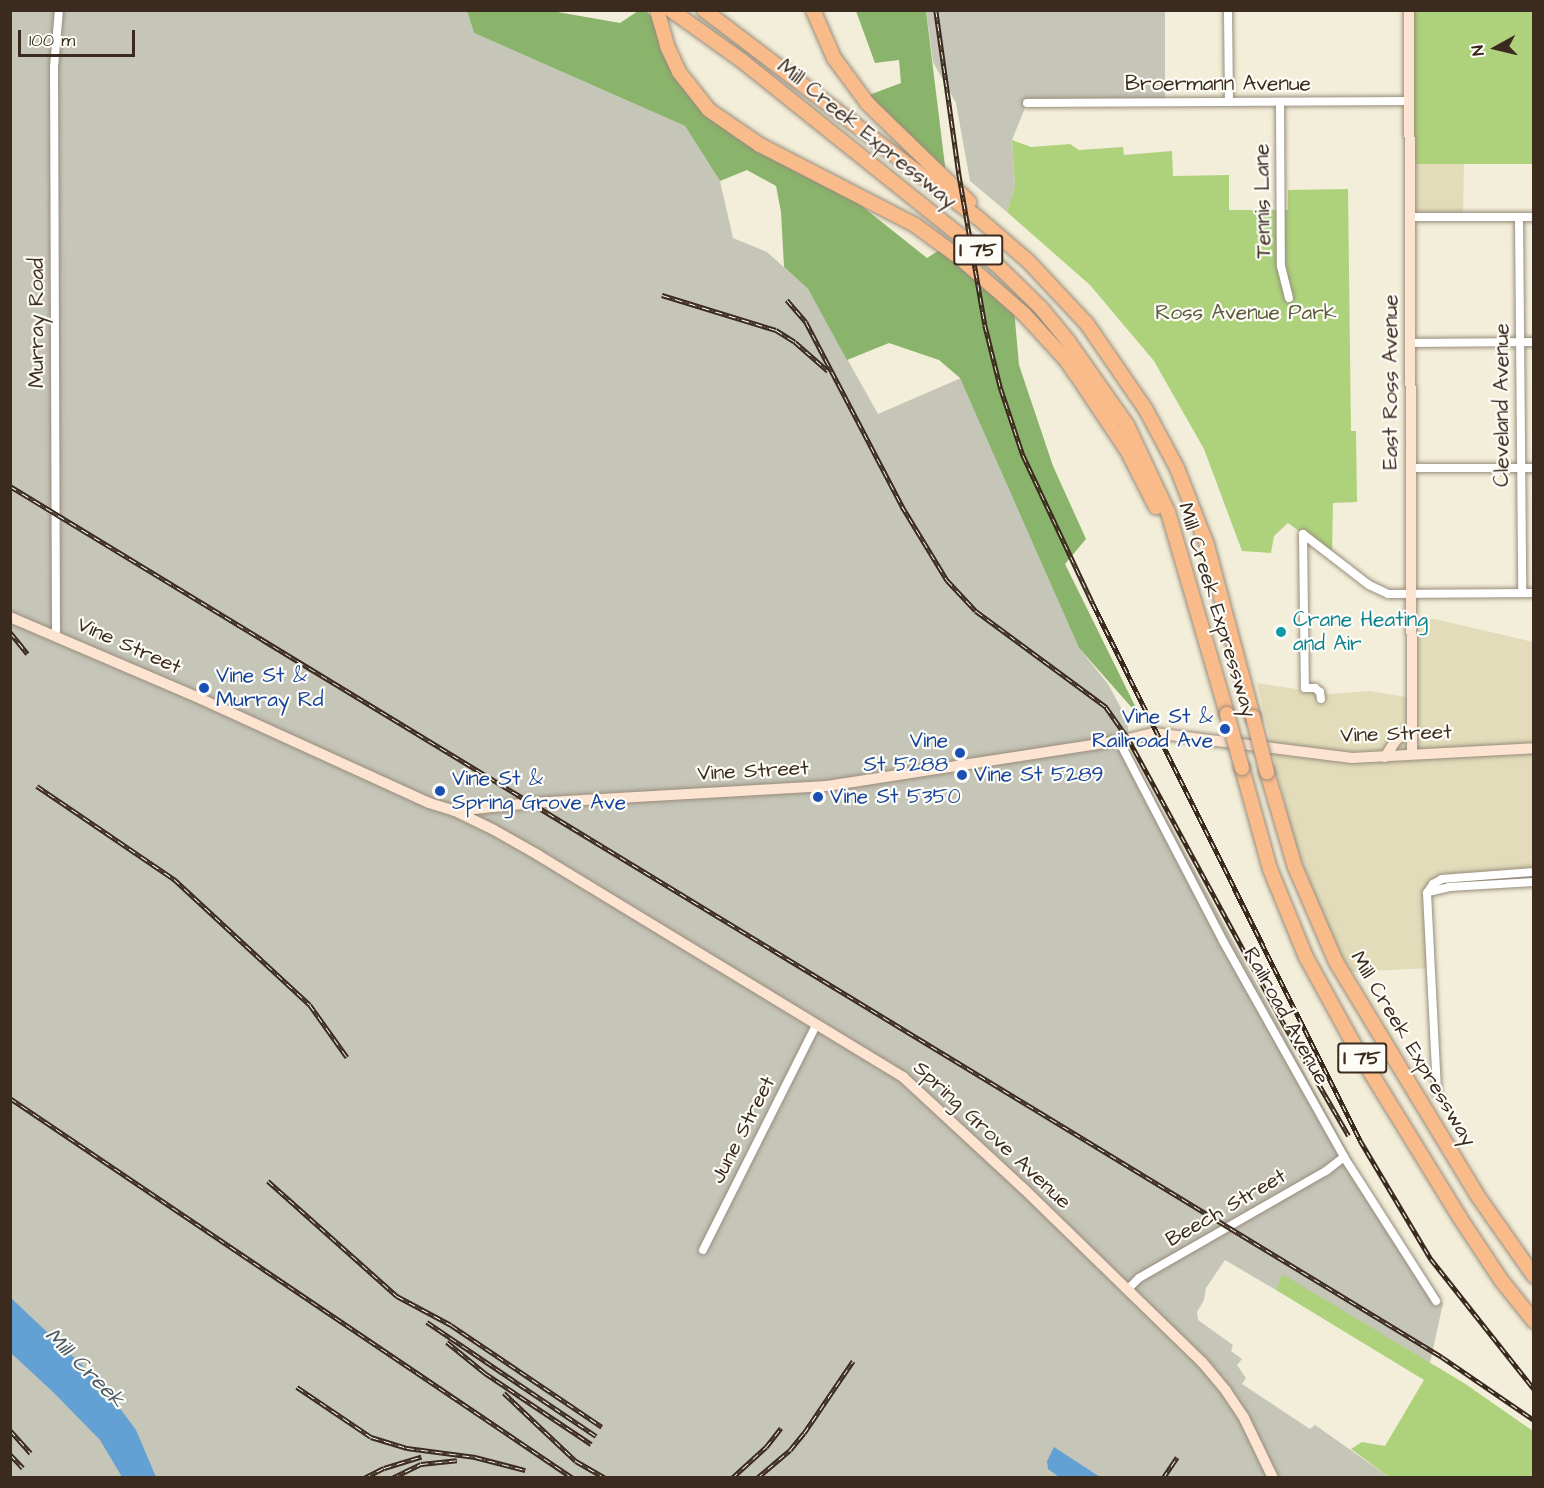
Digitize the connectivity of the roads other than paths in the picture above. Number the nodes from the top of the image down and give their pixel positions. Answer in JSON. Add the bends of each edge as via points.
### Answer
{"nodes":[{"id":1,"x":59,"y":10,"type":"edge"},
{"id":2,"x":657,"y":10,"type":"edge"},
{"id":3,"x":704,"y":10,"type":"edge"},
{"id":4,"x":813,"y":10,"type":"edge"},
{"id":5,"x":1228,"y":10,"type":"edge"},
{"id":6,"x":1409,"y":10,"type":"edge"},
{"id":7,"x":672,"y":11,"type":"edge"},
{"id":8,"x":1409,"y":101,"type":"junction"},
{"id":9,"x":1228,"y":102,"type":"junction"},
{"id":10,"x":1280,"y":102,"type":"junction"},
{"id":11,"x":1027,"y":103,"type":"dead end"},
{"id":12,"x":977,"y":217,"type":"junction"},
{"id":13,"x":1410,"y":217,"type":"junction"},
{"id":14,"x":1519,"y":217,"type":"junction"},
{"id":15,"x":1533,"y":217,"type":"edge"},
{"id":16,"x":1289,"y":298,"type":"dead end"},
{"id":17,"x":1520,"y":342,"type":"junction"},
{"id":18,"x":1533,"y":342,"type":"edge"},
{"id":19,"x":1411,"y":343,"type":"junction"},
{"id":20,"x":1410,"y":468,"type":"junction"},
{"id":21,"x":1521,"y":468,"type":"junction"},
{"id":22,"x":1533,"y":468,"type":"edge"},
{"id":23,"x":1186,"y":568,"type":"junction"},
{"id":24,"x":1522,"y":593,"type":"junction"},
{"id":25,"x":1533,"y":593,"type":"edge"},
{"id":26,"x":1412,"y":594,"type":"junction"},
{"id":27,"x":10,"y":617,"type":"edge"},
{"id":28,"x":57,"y":635,"type":"junction"},
{"id":29,"x":1321,"y":699,"type":"dead end"},
{"id":30,"x":1412,"y":728,"type":"junction"},
{"id":31,"x":1119,"y":741,"type":"junction"},
{"id":32,"x":1533,"y":748,"type":"edge"},
{"id":33,"x":1412,"y":754,"type":"junction"},
{"id":34,"x":1385,"y":757,"type":"junction"},
{"id":35,"x":455,"y":811,"type":"junction"},
{"id":36,"x":1533,"y":872,"type":"edge"},
{"id":37,"x":1533,"y":882,"type":"edge"},
{"id":38,"x":1427,"y":893,"type":"junction"},
{"id":39,"x":816,"y":1025,"type":"junction"},
{"id":40,"x":1437,"y":1093,"type":"dead end"},
{"id":41,"x":1344,"y":1157,"type":"junction"},
{"id":42,"x":703,"y":1250,"type":"dead end"},
{"id":43,"x":1533,"y":1276,"type":"edge"},
{"id":44,"x":1127,"y":1290,"type":"junction"},
{"id":45,"x":1436,"y":1301,"type":"dead end"},
{"id":46,"x":1533,"y":1321,"type":"edge"},
{"id":47,"x":1273,"y":1478,"type":"edge"}],
"edges":[{"from":1,"to":28,"type":"street","name":"Murray Road","via":[[54,67]]},
{"from":2,"to":23,"type":"highway","via":[[663,36],[679,72],[709,110],[732,128],[915,225],[1024,314],[1066,360],[1116,434],[1143,478],[1170,542]]},
{"from":3,"to":12,"type":"highway","name":"Mill Creek Expressway","number":"I 75"},
{"from":4,"to":12,"type":"highway","via":[[834,58],[867,104],[969,201]]},
{"from":5,"to":9,"type":"street"},
{"from":6,"to":8,"type":"main road","name":"East Ross Avenue"},
{"from":7,"to":23,"type":"highway","name":"Mill Creek Expressway","number":"I 75","via":[[741,60],[996,264],[1041,308],[1092,373],[1126,425],[1168,512]]},
{"from":8,"to":10,"type":"street","name":"Broermann Avenue"},
{"from":8,"to":13,"type":"main road","name":"East Ross Avenue"},
{"from":9,"to":10,"type":"street","name":"Broermann Avenue"},
{"from":9,"to":11,"type":"street","name":"Broermann Avenue"},
{"from":10,"to":16,"type":"street","name":"Tennis Lane","via":[[1281,266]]},
{"from":12,"to":43,"type":"highway","name":"Mill Creek Expressway","number":"I 75","bridge":true,"via":[[1070,304],[1109,353],[1161,435],[1207,545],[1295,867],[1336,962],[1477,1195]]},
{"from":13,"to":14,"type":"street"},
{"from":13,"to":19,"type":"main road","name":"East Ross Avenue"},
{"from":14,"to":15,"type":"street"},
{"from":14,"to":17,"type":"street","name":"Cleveland Avenue"},
{"from":17,"to":18,"type":"street"},
{"from":17,"to":19,"type":"street"},
{"from":17,"to":21,"type":"street","name":"Cleveland Avenue"},
{"from":19,"to":20,"type":"main road","name":"East Ross Avenue"},
{"from":20,"to":21,"type":"street"},
{"from":20,"to":26,"type":"main road","name":"East Ross Avenue"},
{"from":21,"to":22,"type":"street"},
{"from":21,"to":24,"type":"street","name":"Cleveland Avenue"},
{"from":23,"to":46,"type":"highway","name":"Mill Creek Expressway","number":"I 75","bridge":true,"via":[[1267,860],[1306,957],[1358,1052],[1460,1218]]},
{"from":24,"to":25,"type":"street"},
{"from":24,"to":26,"type":"street"},
{"from":26,"to":29,"type":"street","via":[[1388,594],[1369,585],[1303,534],[1305,688],[1320,692]]},
{"from":26,"to":30,"type":"main road","name":"East Ross Avenue"},
{"from":27,"to":28,"type":"main road","name":"Vine Street"},
{"from":28,"to":35,"type":"main road","name":"Vine Street","via":[[429,803]]},
{"from":30,"to":33,"type":"main road","name":"East Ross Avenue"},
{"from":30,"to":34,"type":"main road","via":[[1396,740]]},
{"from":31,"to":34,"type":"main road","name":"Vine Street","via":[[1154,733],[1334,757]]},
{"from":31,"to":35,"type":"main road","name":"Vine Street","via":[[827,786]]},
{"from":31,"to":41,"type":"street","name":"Railroad Avenue","via":[[1207,911]]},
{"from":32,"to":33,"type":"main road","name":"Vine Street"},
{"from":33,"to":34,"type":"main road","name":"Vine Street"},
{"from":35,"to":39,"type":"main road","name":"Spring Grove Avenue","via":[[529,850]]},
{"from":36,"to":38,"type":"street","via":[[1442,879]]},
{"from":37,"to":38,"type":"street","via":[[1449,887]]},
{"from":38,"to":40,"type":"street"},
{"from":39,"to":42,"type":"street","name":"June Street"},
{"from":39,"to":44,"type":"main road","name":"Spring Grove Avenue","via":[[919,1090]]},
{"from":41,"to":44,"type":"street","name":"Beech Street","via":[[1139,1278]]},
{"from":41,"to":45,"type":"street","name":"Railroad Avenue"},
{"from":44,"to":47,"type":"main road","name":"Spring Grove Avenue","via":[[1202,1362],[1226,1391],[1244,1418]]}]}
